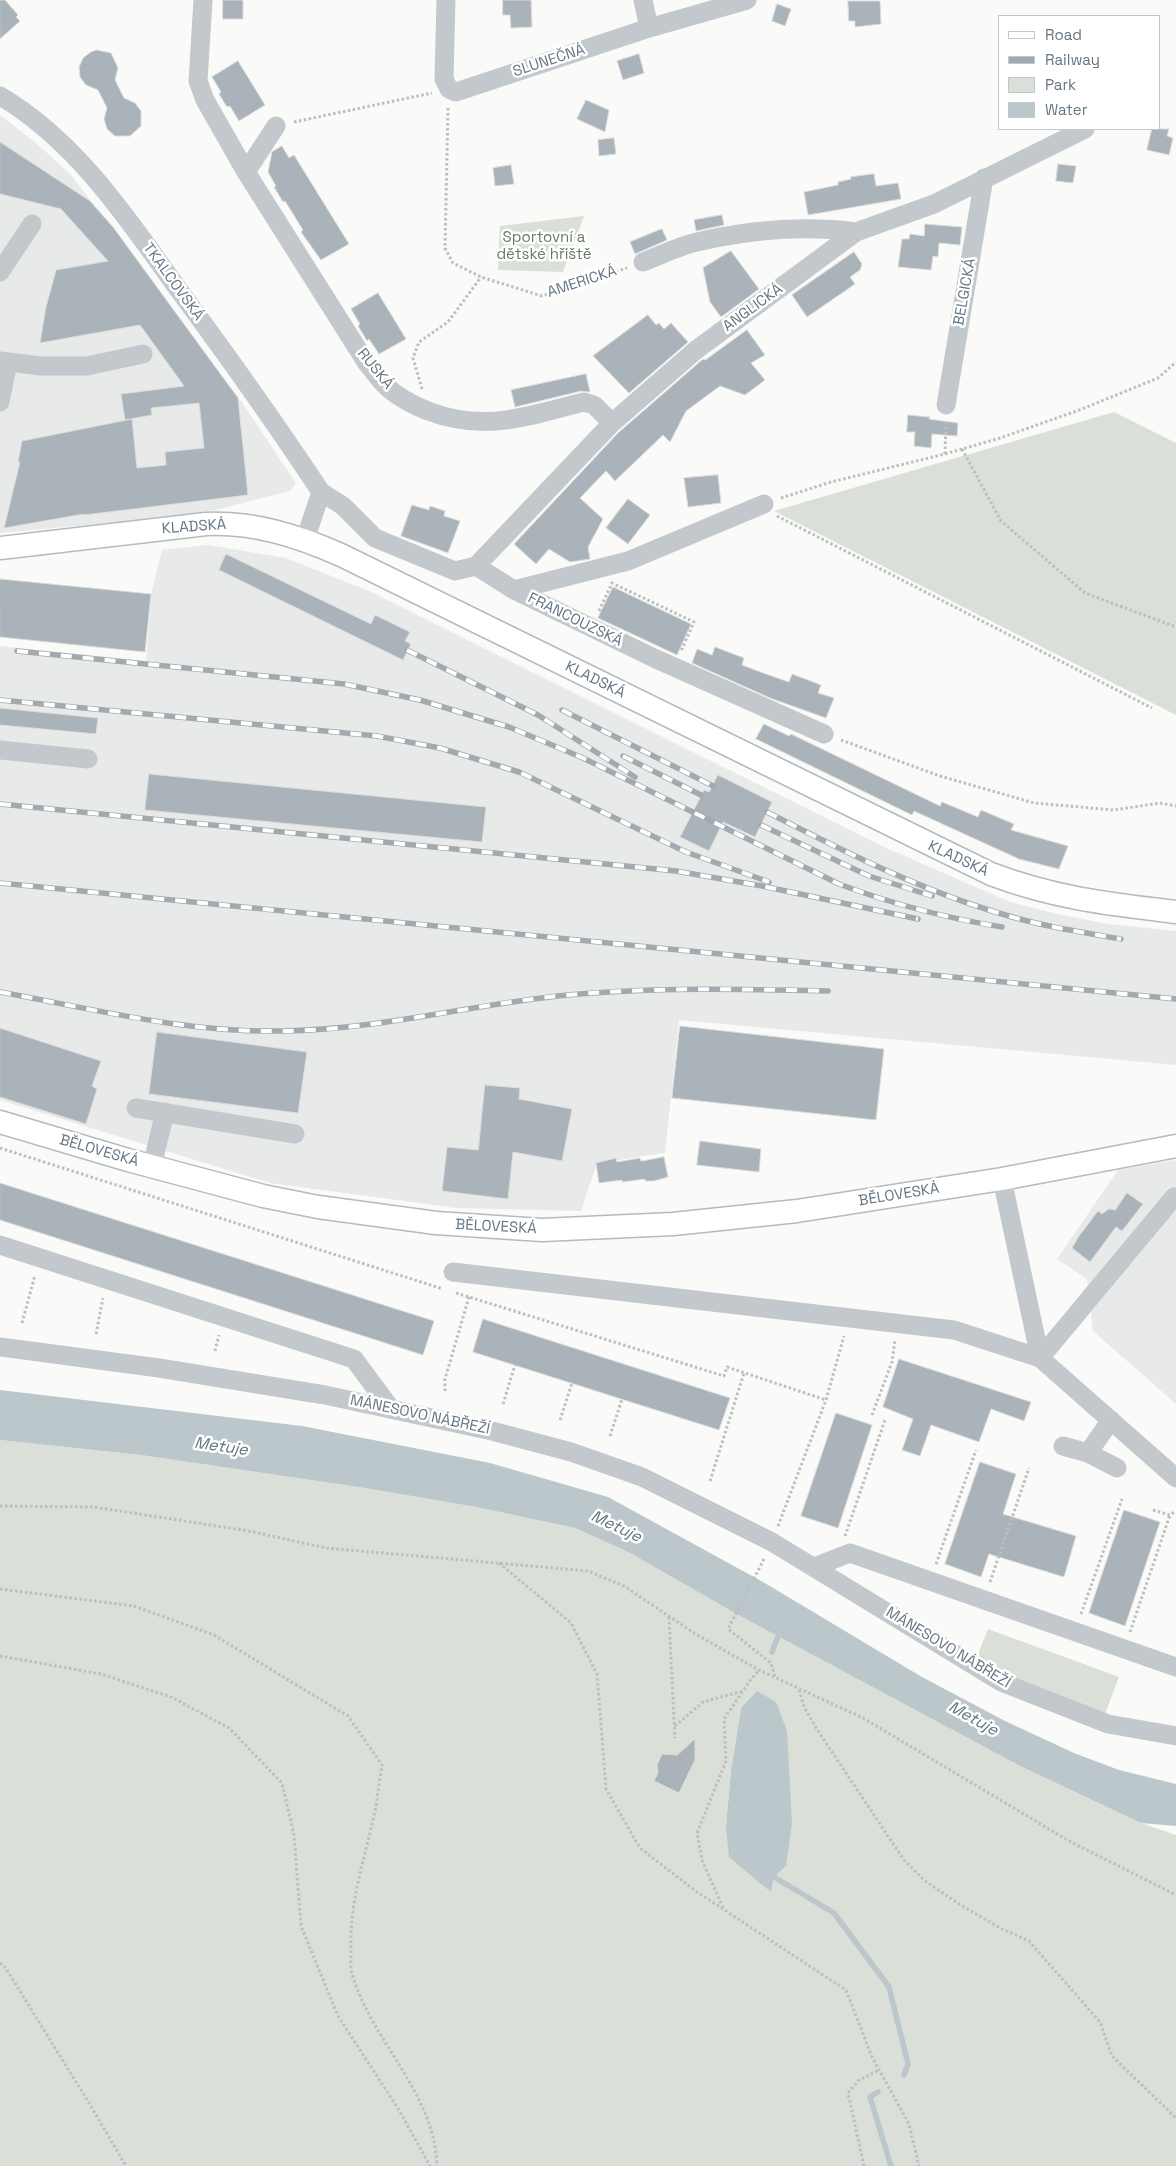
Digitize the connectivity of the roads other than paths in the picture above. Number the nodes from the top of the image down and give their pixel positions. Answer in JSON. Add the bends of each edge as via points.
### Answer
{"nodes":[{"id":1,"x":203,"y":0,"type":"edge"},
{"id":2,"x":446,"y":0,"type":"edge"},
{"id":3,"x":643,"y":0,"type":"edge"},
{"id":4,"x":747,"y":0,"type":"edge"},
{"id":5,"x":649,"y":28,"type":"junction"},
{"id":6,"x":0,"y":96,"type":"edge"},
{"id":7,"x":276,"y":126,"type":"road end"},
{"id":8,"x":1082,"y":130,"type":"edge"},
{"id":9,"x":246,"y":172,"type":"junction"},
{"id":10,"x":984,"y":178,"type":"junction"},
{"id":11,"x":32,"y":224,"type":"dead end"},
{"id":12,"x":856,"y":232,"type":"junction"},
{"id":13,"x":644,"y":262,"type":"road end"},
{"id":14,"x":0,"y":272,"type":"edge"},
{"id":15,"x":143,"y":354,"type":"dead end"},
{"id":16,"x":4,"y":361,"type":"edge"},
{"id":17,"x":0,"y":402,"type":"edge"},
{"id":18,"x":946,"y":405,"type":"road end"},
{"id":19,"x":612,"y":423,"type":"junction"},
{"id":20,"x":321,"y":492,"type":"junction"},
{"id":21,"x":759,"y":506,"type":"road end"},
{"id":22,"x":305,"y":540,"type":"junction"},
{"id":23,"x":0,"y":548,"type":"edge"},
{"id":24,"x":476,"y":566,"type":"junction"},
{"id":25,"x":514,"y":590,"type":"junction"},
{"id":26,"x":824,"y":734,"type":"road end"},
{"id":27,"x":0,"y":750,"type":"edge"},
{"id":28,"x":88,"y":759,"type":"dead end"},
{"id":29,"x":1176,"y":912,"type":"edge"},
{"id":30,"x":136,"y":1108,"type":"dead end"},
{"id":31,"x":165,"y":1112,"type":"junction"},
{"id":32,"x":0,"y":1122,"type":"edge"},
{"id":33,"x":295,"y":1134,"type":"dead end"},
{"id":34,"x":1176,"y":1146,"type":"edge"},
{"id":35,"x":152,"y":1166,"type":"junction"},
{"id":36,"x":1002,"y":1179,"type":"junction"},
{"id":37,"x":1174,"y":1197,"type":"dead end"},
{"id":38,"x":0,"y":1245,"type":"edge"},
{"id":39,"x":453,"y":1272,"type":"dead end"},
{"id":40,"x":0,"y":1347,"type":"edge"},
{"id":41,"x":1040,"y":1358,"type":"junction"},
{"id":42,"x":390,"y":1409,"type":"junction"},
{"id":43,"x":1111,"y":1420,"type":"junction"},
{"id":44,"x":1063,"y":1446,"type":"dead end"},
{"id":45,"x":1088,"y":1453,"type":"junction"},
{"id":46,"x":1117,"y":1468,"type":"dead end"},
{"id":47,"x":1176,"y":1478,"type":"edge"},
{"id":48,"x":814,"y":1567,"type":"junction"},
{"id":49,"x":1176,"y":1667,"type":"edge"},
{"id":50,"x":1176,"y":1736,"type":"edge"}],
"edges":[{"from":1,"to":9,"type":"street","name":"RUSKÁ","via":[[198,81],[205,100]]},
{"from":2,"to":5,"type":"street","name":"SLUNEČNÁ","via":[[444,80],[449,89],[456,92]]},
{"from":3,"to":5,"type":"street"},
{"from":4,"to":5,"type":"street","name":"SLUNEČNÁ"},
{"from":6,"to":20,"type":"street","name":"TKALCOVSKÁ","via":[[61,141],[89,170],[266,408]]},
{"from":7,"to":9,"type":"street"},
{"from":8,"to":10,"type":"street","name":"ANGLICKÁ"},
{"from":9,"to":19,"type":"street","name":"RUSKÁ","via":[[366,362],[400,397],[422,409],[463,422],[490,423],[584,402],[594,405]]},
{"from":10,"to":12,"type":"street","name":"ANGLICKÁ","via":[[934,204]]},
{"from":10,"to":18,"type":"street","name":"BELGICKÁ"},
{"from":11,"to":14,"type":"street"},
{"from":12,"to":13,"type":"street","via":[[832,228],[783,228],[695,242]]},
{"from":12,"to":19,"type":"street","name":"ANGLICKÁ","via":[[696,350]]},
{"from":15,"to":16,"type":"street","via":[[87,366],[41,366]]},
{"from":16,"to":17,"type":"street"},
{"from":19,"to":24,"type":"street","name":"ANGLICKÁ"},
{"from":20,"to":22,"type":"street"},
{"from":20,"to":24,"type":"street","name":"TKALCOVSKÁ","via":[[343,506],[375,538],[455,570]]},
{"from":21,"to":25,"type":"street","name":"FRANCOUZSKÁ","via":[[628,561]]},
{"from":22,"to":23,"type":"main road","name":"KLADSKÁ","via":[[262,527],[225,523]]},
{"from":22,"to":29,"type":"main road","name":"KLADSKÁ","via":[[342,555],[962,862],[1035,890],[1070,898]]},
{"from":24,"to":25,"type":"street"},
{"from":25,"to":26,"type":"street","name":"FRANCOUZSKÁ","via":[[654,658]]},
{"from":27,"to":28,"type":"street"},
{"from":30,"to":31,"type":"street"},
{"from":31,"to":33,"type":"street"},
{"from":31,"to":35,"type":"street"},
{"from":32,"to":35,"type":"main road","name":"BĚLOVESKÁ"},
{"from":34,"to":36,"type":"main road","name":"BĚLOVESKÁ"},
{"from":35,"to":36,"type":"main road","name":"BĚLOVESKÁ","via":[[263,1196],[318,1207],[436,1223],[542,1230],[673,1224],[797,1211]]},
{"from":36,"to":41,"type":"street"},
{"from":37,"to":41,"type":"street"},
{"from":38,"to":42,"type":"street","via":[[354,1359]]},
{"from":39,"to":41,"type":"street","via":[[954,1330]]},
{"from":40,"to":42,"type":"street","name":"MÁNESOVO NÁBŘEŽÍ","via":[[159,1368]]},
{"from":41,"to":43,"type":"street"},
{"from":42,"to":48,"type":"street","name":"MÁNESOVO NÁBŘEŽÍ","via":[[571,1452],[642,1477],[772,1542]]},
{"from":43,"to":45,"type":"street"},
{"from":43,"to":47,"type":"street"},
{"from":44,"to":45,"type":"street"},
{"from":45,"to":46,"type":"street"},
{"from":48,"to":49,"type":"street","via":[[850,1553]]},
{"from":48,"to":50,"type":"street","name":"MÁNESOVO NÁBŘEŽÍ","via":[[1001,1682],[1108,1724]]}]}
